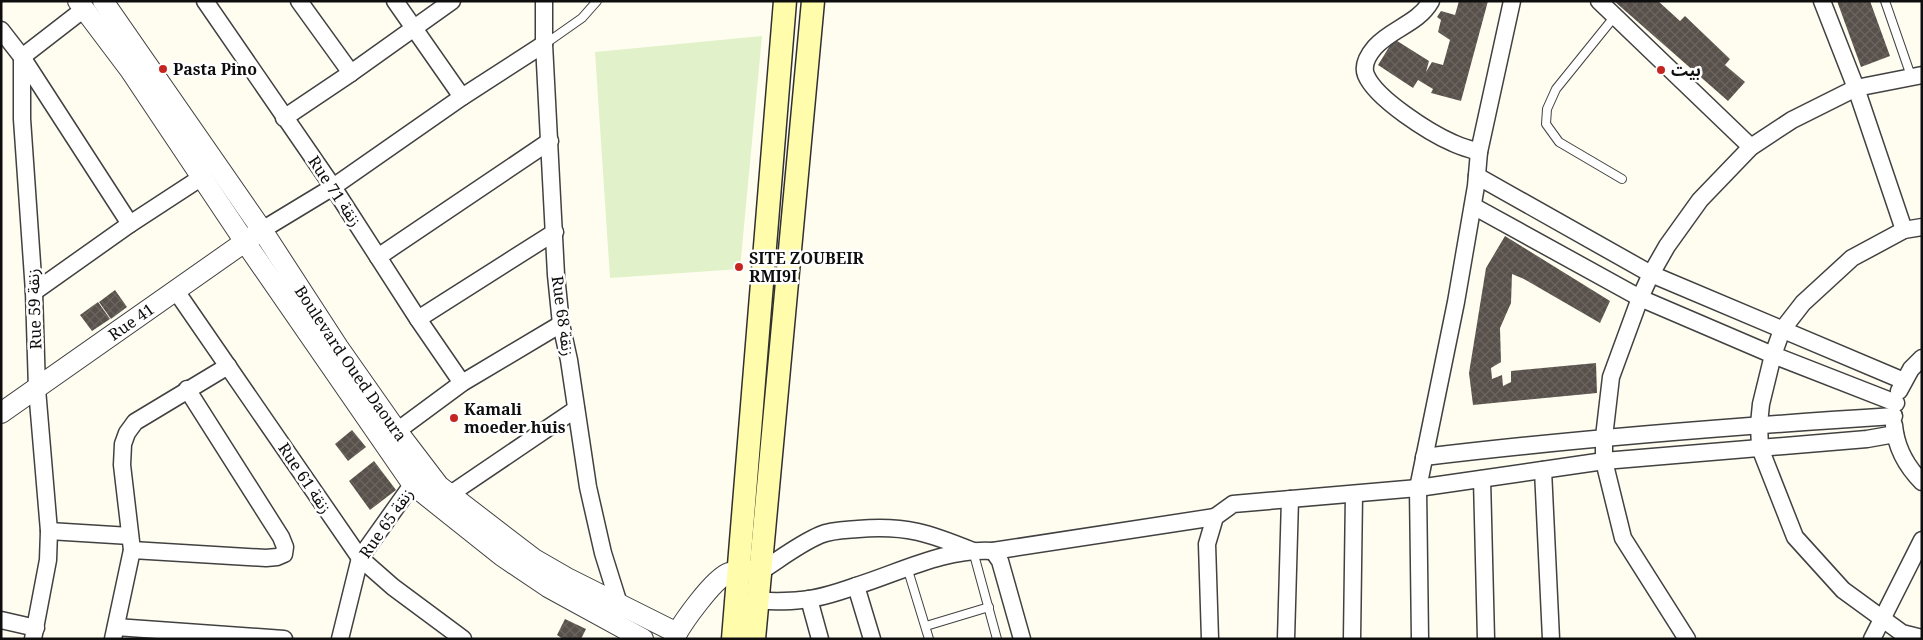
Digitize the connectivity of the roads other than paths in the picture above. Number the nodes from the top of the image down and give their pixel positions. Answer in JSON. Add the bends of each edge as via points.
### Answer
{"nodes":[{"id":1,"x":104,"y":1,"type":"edge"},
{"id":2,"x":205,"y":1,"type":"edge"},
{"id":3,"x":300,"y":1,"type":"edge"},
{"id":4,"x":395,"y":1,"type":"edge"},
{"id":5,"x":452,"y":1,"type":"edge"},
{"id":6,"x":544,"y":1,"type":"edge"},
{"id":7,"x":597,"y":1,"type":"edge"},
{"id":8,"x":785,"y":1,"type":"edge"},
{"id":9,"x":813,"y":1,"type":"edge"},
{"id":10,"x":1431,"y":1,"type":"edge"},
{"id":11,"x":1512,"y":1,"type":"edge"},
{"id":12,"x":1599,"y":1,"type":"edge"},
{"id":13,"x":1822,"y":1,"type":"edge"},
{"id":14,"x":1884,"y":1,"type":"edge"},
{"id":15,"x":81,"y":5,"type":"edge"},
{"id":16,"x":1615,"y":16,"type":"junction"},
{"id":17,"x":414,"y":30,"type":"junction"},
{"id":18,"x":2,"y":32,"type":"edge"},
{"id":19,"x":544,"y":44,"type":"junction"},
{"id":20,"x":22,"y":57,"type":"junction"},
{"id":21,"x":351,"y":74,"type":"junction"},
{"id":22,"x":1917,"y":76,"type":"edge"},
{"id":23,"x":1856,"y":88,"type":"junction"},
{"id":24,"x":462,"y":97,"type":"junction"},
{"id":25,"x":284,"y":118,"type":"junction"},
{"id":26,"x":550,"y":141,"type":"junction"},
{"id":27,"x":1752,"y":147,"type":"junction"},
{"id":28,"x":1479,"y":152,"type":"junction"},
{"id":29,"x":1478,"y":176,"type":"junction"},
{"id":30,"x":202,"y":177,"type":"junction"},
{"id":31,"x":1622,"y":179,"type":"dead end"},
{"id":32,"x":333,"y":187,"type":"junction"},
{"id":33,"x":1473,"y":206,"type":"junction"},
{"id":34,"x":130,"y":224,"type":"junction"},
{"id":35,"x":1922,"y":227,"type":"edge"},
{"id":36,"x":262,"y":230,"type":"junction"},
{"id":37,"x":1904,"y":230,"type":"junction"},
{"id":38,"x":555,"y":232,"type":"junction"},
{"id":39,"x":245,"y":242,"type":"junction"},
{"id":40,"x":378,"y":257,"type":"junction"},
{"id":41,"x":1651,"y":274,"type":"junction"},
{"id":42,"x":176,"y":291,"type":"junction"},
{"id":43,"x":34,"y":292,"type":"junction"},
{"id":44,"x":1640,"y":298,"type":"junction"},
{"id":45,"x":418,"y":319,"type":"junction"},
{"id":46,"x":561,"y":324,"type":"junction"},
{"id":47,"x":1782,"y":330,"type":"junction"},
{"id":48,"x":1773,"y":355,"type":"junction"},
{"id":49,"x":1922,"y":358,"type":"edge"},
{"id":50,"x":228,"y":366,"type":"junction"},
{"id":51,"x":1904,"y":381,"type":"junction"},
{"id":52,"x":462,"y":384,"type":"junction"},
{"id":53,"x":37,"y":389,"type":"junction"},
{"id":54,"x":187,"y":389,"type":"junction"},
{"id":55,"x":576,"y":409,"type":"junction"},
{"id":56,"x":1895,"y":409,"type":"junction"},
{"id":57,"x":1,"y":413,"type":"edge"},
{"id":58,"x":1760,"y":424,"type":"junction"},
{"id":59,"x":397,"y":431,"type":"junction"},
{"id":60,"x":1895,"y":434,"type":"junction"},
{"id":61,"x":1604,"y":437,"type":"junction"},
{"id":62,"x":1760,"y":448,"type":"junction"},
{"id":63,"x":1424,"y":457,"type":"junction"},
{"id":64,"x":1604,"y":461,"type":"junction"},
{"id":65,"x":424,"y":468,"type":"junction"},
{"id":66,"x":1543,"y":470,"type":"junction"},
{"id":67,"x":1482,"y":478,"type":"junction"},
{"id":68,"x":1922,"y":482,"type":"edge"},
{"id":69,"x":413,"y":485,"type":"junction"},
{"id":70,"x":1418,"y":488,"type":"junction"},
{"id":71,"x":449,"y":494,"type":"junction"},
{"id":72,"x":1354,"y":494,"type":"junction"},
{"id":73,"x":1290,"y":499,"type":"junction"},
{"id":74,"x":1215,"y":517,"type":"junction"},
{"id":75,"x":49,"y":531,"type":"junction"},
{"id":76,"x":1922,"y":540,"type":"edge"},
{"id":77,"x":131,"y":543,"type":"junction"},
{"id":78,"x":993,"y":551,"type":"junction"},
{"id":79,"x":973,"y":552,"type":"junction"},
{"id":80,"x":360,"y":558,"type":"junction"},
{"id":81,"x":907,"y":567,"type":"junction"},
{"id":82,"x":750,"y":571,"type":"junction"},
{"id":83,"x":856,"y":586,"type":"junction"},
{"id":84,"x":808,"y":599,"type":"junction"},
{"id":85,"x":758,"y":602,"type":"junction"},
{"id":86,"x":619,"y":604,"type":"junction"},
{"id":87,"x":989,"y":607,"type":"junction"},
{"id":88,"x":1,"y":620,"type":"edge"},
{"id":89,"x":1882,"y":620,"type":"junction"},
{"id":90,"x":617,"y":626,"type":"junction"},
{"id":91,"x":926,"y":626,"type":"junction"},
{"id":92,"x":34,"y":633,"type":"edge"},
{"id":93,"x":115,"y":633,"type":"edge"},
{"id":94,"x":676,"y":636,"type":"edge"},
{"id":95,"x":1922,"y":638,"type":"edge"},
{"id":96,"x":284,"y":639,"type":"edge"},
{"id":97,"x":340,"y":639,"type":"edge"},
{"id":98,"x":463,"y":639,"type":"edge"},
{"id":99,"x":642,"y":639,"type":"edge"},
{"id":100,"x":734,"y":639,"type":"edge"},
{"id":101,"x":754,"y":639,"type":"edge"},
{"id":102,"x":820,"y":639,"type":"edge"},
{"id":103,"x":872,"y":639,"type":"edge"},
{"id":104,"x":929,"y":639,"type":"edge"},
{"id":105,"x":997,"y":639,"type":"edge"},
{"id":106,"x":1022,"y":639,"type":"edge"},
{"id":107,"x":1210,"y":639,"type":"edge"},
{"id":108,"x":1286,"y":639,"type":"edge"},
{"id":109,"x":1352,"y":639,"type":"edge"},
{"id":110,"x":1420,"y":639,"type":"edge"},
{"id":111,"x":1486,"y":639,"type":"edge"},
{"id":112,"x":1551,"y":639,"type":"edge"},
{"id":113,"x":1687,"y":639,"type":"edge"},
{"id":114,"x":1872,"y":639,"type":"edge"}],
"edges":[{"from":1,"to":36,"type":"street","name":"Boulevard Oued Daoura"},
{"from":2,"to":25,"type":"street","name":"Rue 71 زنقة"},
{"from":3,"to":21,"type":"street"},
{"from":4,"to":17,"type":"street"},
{"from":5,"to":17,"type":"street"},
{"from":6,"to":19,"type":"street","name":"Rue 68 زنقة"},
{"from":7,"to":19,"type":"lane","via":[[582,18]]},
{"from":8,"to":82,"type":"main road"},
{"from":9,"to":82,"type":"main road"},
{"from":10,"to":28,"type":"street","via":[[1426,11],[1413,22],[1376,46],[1365,63],[1366,74],[1373,85],[1405,114],[1448,141]]},
{"from":11,"to":28,"type":"street"},
{"from":12,"to":16,"type":"street"},
{"from":13,"to":23,"type":"street"},
{"from":14,"to":22,"type":"lane"},
{"from":15,"to":20,"type":"street"},
{"from":15,"to":30,"type":"street","name":"Boulevard Oued Daoura","via":[[130,70]]},
{"from":16,"to":27,"type":"street"},
{"from":16,"to":31,"type":"lane","via":[[1556,89],[1547,109],[1546,124],[1560,142]]},
{"from":17,"to":21,"type":"street"},
{"from":17,"to":24,"type":"street"},
{"from":18,"to":20,"type":"street"},
{"from":19,"to":24,"type":"street"},
{"from":19,"to":26,"type":"street","name":"Rue 68 زنقة"},
{"from":20,"to":34,"type":"street"},
{"from":20,"to":43,"type":"street","name":"Rue 59 زنقة","via":[[22,119]]},
{"from":21,"to":25,"type":"street"},
{"from":22,"to":23,"type":"street"},
{"from":23,"to":27,"type":"street","via":[[1792,120]]},
{"from":23,"to":37,"type":"street"},
{"from":24,"to":32,"type":"street"},
{"from":25,"to":32,"type":"street","name":"Rue 71 زنقة"},
{"from":26,"to":38,"type":"street","name":"Rue 68 زنقة"},
{"from":26,"to":40,"type":"street"},
{"from":27,"to":41,"type":"street","via":[[1700,200]]},
{"from":28,"to":29,"type":"street"},
{"from":29,"to":33,"type":"street"},
{"from":29,"to":41,"type":"street"},
{"from":30,"to":34,"type":"street"},
{"from":30,"to":39,"type":"street","name":"Boulevard Oued Daoura"},
{"from":32,"to":36,"type":"street"},
{"from":32,"to":40,"type":"street","name":"Rue 71 زنقة"},
{"from":33,"to":44,"type":"street"},
{"from":33,"to":63,"type":"street"},
{"from":34,"to":43,"type":"street"},
{"from":35,"to":37,"type":"street"},
{"from":36,"to":39,"type":"street","name":"Rue 41"},
{"from":36,"to":59,"type":"street","name":"Boulevard Oued Daoura"},
{"from":37,"to":47,"type":"street","via":[[1852,258],[1803,303]]},
{"from":38,"to":45,"type":"street"},
{"from":38,"to":46,"type":"street","name":"Rue 68 زنقة"},
{"from":39,"to":42,"type":"street","name":"Rue 41"},
{"from":39,"to":69,"type":"street","name":"Boulevard Oued Daoura"},
{"from":40,"to":45,"type":"street","name":"Rue 71 زنقة"},
{"from":41,"to":44,"type":"street"},
{"from":41,"to":47,"type":"street"},
{"from":42,"to":50,"type":"street","name":"Rue 61 زنقة"},
{"from":42,"to":53,"type":"street","name":"Rue 41"},
{"from":43,"to":53,"type":"street","name":"Rue 59 زنقة"},
{"from":44,"to":48,"type":"street"},
{"from":44,"to":61,"type":"street","via":[[1611,378]]},
{"from":45,"to":52,"type":"street","name":"Rue 71 زنقة"},
{"from":46,"to":52,"type":"street"},
{"from":46,"to":55,"type":"street","name":"Rue 68 زنقة"},
{"from":47,"to":48,"type":"street"},
{"from":47,"to":51,"type":"street"},
{"from":48,"to":56,"type":"street"},
{"from":48,"to":58,"type":"street"},
{"from":49,"to":51,"type":"street"},
{"from":50,"to":54,"type":"street"},
{"from":50,"to":80,"type":"street","name":"Rue 61 زنقة"},
{"from":51,"to":56,"type":"street"},
{"from":52,"to":59,"type":"street"},
{"from":53,"to":57,"type":"street","name":"Rue 41"},
{"from":53,"to":75,"type":"street","name":"Rue 59 زنقة"},
{"from":54,"to":77,"type":"street","via":[[135,422],[123,444],[122,465]]},
{"from":54,"to":77,"type":"street","via":[[281,537],[284,554],[266,558]]},
{"from":55,"to":71,"type":"street"},
{"from":55,"to":86,"type":"street","name":"Rue 68 زنقة","via":[[588,487]]},
{"from":56,"to":58,"type":"street"},
{"from":56,"to":60,"type":"street"},
{"from":58,"to":61,"type":"street"},
{"from":58,"to":62,"type":"street"},
{"from":59,"to":65,"type":"street","name":"Boulevard Oued Daoura"},
{"from":60,"to":62,"type":"street","via":[[1867,440]]},
{"from":60,"to":68,"type":"street","via":[[1904,459]]},
{"from":61,"to":63,"type":"street"},
{"from":61,"to":64,"type":"street"},
{"from":62,"to":64,"type":"street"},
{"from":62,"to":89,"type":"street","via":[[1794,537],[1843,590]]},
{"from":63,"to":70,"type":"street"},
{"from":64,"to":66,"type":"street"},
{"from":64,"to":113,"type":"street","via":[[1622,538]]},
{"from":65,"to":69,"type":"street","name":"Rue 65 زنقة"},
{"from":65,"to":71,"type":"street","name":"Boulevard Oued Daoura"},
{"from":66,"to":67,"type":"street"},
{"from":66,"to":112,"type":"street"},
{"from":67,"to":70,"type":"street"},
{"from":67,"to":111,"type":"street"},
{"from":69,"to":80,"type":"street","name":"Rue 65 زنقة"},
{"from":69,"to":90,"type":"street","name":"Boulevard Oued Daoura","via":[[502,556],[548,587]]},
{"from":70,"to":72,"type":"street"},
{"from":70,"to":110,"type":"street"},
{"from":71,"to":86,"type":"street","name":"Boulevard Oued Daoura","via":[[534,559]]},
{"from":72,"to":73,"type":"street"},
{"from":72,"to":109,"type":"street"},
{"from":73,"to":74,"type":"street","via":[[1233,504]]},
{"from":73,"to":108,"type":"street"},
{"from":74,"to":78,"type":"street"},
{"from":74,"to":107,"type":"street","via":[[1207,544]]},
{"from":75,"to":77,"type":"street"},
{"from":75,"to":92,"type":"street","name":"Rue 59 زنقة","via":[[48,560]]},
{"from":76,"to":89,"type":"street"},
{"from":77,"to":93,"type":"street"},
{"from":78,"to":79,"type":"street"},
{"from":78,"to":106,"type":"street","via":[[1000,561]]},
{"from":79,"to":81,"type":"street"},
{"from":79,"to":82,"type":"street","via":[[936,536],[884,526],[821,534]]},
{"from":79,"to":87,"type":"lane"},
{"from":80,"to":97,"type":"street","name":"Rue 65 زنقة"},
{"from":80,"to":98,"type":"street","name":"Rue 61 زنقة"},
{"from":81,"to":83,"type":"street"},
{"from":81,"to":91,"type":"lane"},
{"from":82,"to":85,"type":"main road"},
{"from":82,"to":94,"type":"street","via":[[728,573],[716,582]]},
{"from":82,"to":100,"type":"main road"},
{"from":83,"to":84,"type":"street"},
{"from":83,"to":103,"type":"street"},
{"from":84,"to":85,"type":"street"},
{"from":84,"to":102,"type":"street"},
{"from":85,"to":101,"type":"main road"},
{"from":86,"to":90,"type":"street","name":"Rue 68 زنقة"},
{"from":86,"to":94,"type":"street","name":"Boulevard Oued Daoura"},
{"from":87,"to":91,"type":"lane"},
{"from":87,"to":105,"type":"lane"},
{"from":88,"to":92,"type":"street"},
{"from":89,"to":95,"type":"street","via":[[1902,633]]},
{"from":89,"to":114,"type":"street"},
{"from":90,"to":99,"type":"street","name":"Boulevard Oued Daoura"},
{"from":91,"to":104,"type":"lane"},
{"from":93,"to":96,"type":"street"}]}
